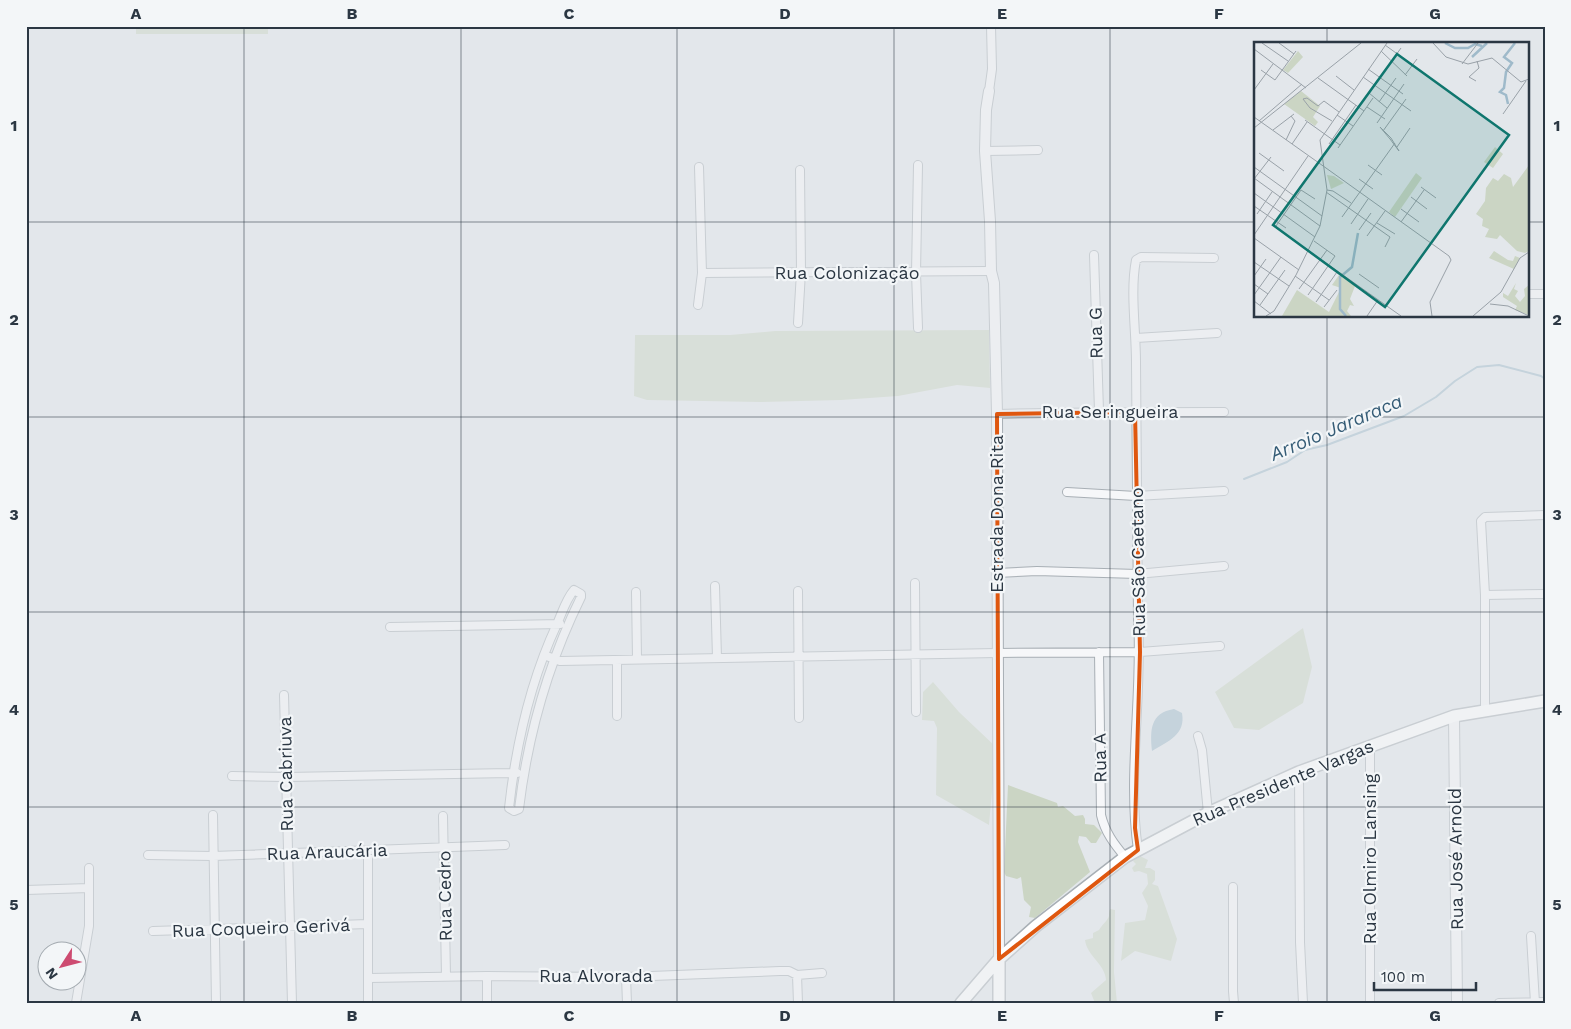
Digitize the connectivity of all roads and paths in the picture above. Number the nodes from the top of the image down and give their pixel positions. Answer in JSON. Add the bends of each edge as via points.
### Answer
{"nodes":[{"id":1,"x":991,"y":26,"type":"edge"},
{"id":2,"x":990,"y":92,"type":"joint"},
{"id":3,"x":1038,"y":150,"type":"dead end"},
{"id":4,"x":984,"y":151,"type":"junction"},
{"id":5,"x":918,"y":165,"type":"dead end"},
{"id":6,"x":699,"y":166,"type":"dead end"},
{"id":7,"x":800,"y":170,"type":"dead end"},
{"id":8,"x":1094,"y":255,"type":"dead end"},
{"id":9,"x":1214,"y":258,"type":"dead end"},
{"id":10,"x":991,"y":271,"type":"junction"},
{"id":11,"x":801,"y":272,"type":"junction"},
{"id":12,"x":702,"y":273,"type":"junction"},
{"id":13,"x":916,"y":273,"type":"junction"},
{"id":14,"x":1528,"y":294,"type":"edge"},
{"id":15,"x":1545,"y":294,"type":"edge"},
{"id":16,"x":698,"y":306,"type":"dead end"},
{"id":17,"x":798,"y":323,"type":"dead end"},
{"id":18,"x":918,"y":328,"type":"dead end"},
{"id":19,"x":1217,"y":333,"type":"dead end"},
{"id":20,"x":1136,"y":338,"type":"junction"},
{"id":21,"x":1099,"y":411,"type":"junction"},
{"id":22,"x":1135,"y":412,"type":"junction"},
{"id":23,"x":1224,"y":412,"type":"dead end"},
{"id":24,"x":997,"y":414,"type":"junction"},
{"id":25,"x":1224,"y":491,"type":"dead end"},
{"id":26,"x":1067,"y":492,"type":"dead end"},
{"id":27,"x":1136,"y":496,"type":"junction"},
{"id":28,"x":1545,"y":515,"type":"edge"},
{"id":29,"x":1224,"y":566,"type":"dead end"},
{"id":30,"x":997,"y":573,"type":"junction"},
{"id":31,"x":1137,"y":574,"type":"junction"},
{"id":32,"x":915,"y":583,"type":"dead end"},
{"id":33,"x":715,"y":586,"type":"dead end"},
{"id":34,"x":798,"y":591,"type":"dead end"},
{"id":35,"x":636,"y":592,"type":"dead end"},
{"id":36,"x":1545,"y":594,"type":"edge"},
{"id":37,"x":1485,"y":595,"type":"junction"},
{"id":38,"x":557,"y":623,"type":"junction"},
{"id":39,"x":567,"y":626,"type":"junction"},
{"id":40,"x":390,"y":627,"type":"dead end"},
{"id":41,"x":1220,"y":646,"type":"dead end"},
{"id":42,"x":1099,"y":652,"type":"junction"},
{"id":43,"x":1140,"y":652,"type":"junction"},
{"id":44,"x":997,"y":653,"type":"junction"},
{"id":45,"x":916,"y":654,"type":"junction"},
{"id":46,"x":544,"y":655,"type":"junction"},
{"id":47,"x":798,"y":656,"type":"junction"},
{"id":48,"x":717,"y":658,"type":"junction"},
{"id":49,"x":554,"y":659,"type":"junction"},
{"id":50,"x":617,"y":660,"type":"junction"},
{"id":51,"x":637,"y":660,"type":"junction"},
{"id":52,"x":284,"y":695,"type":"dead end"},
{"id":53,"x":1545,"y":701,"type":"edge"},
{"id":54,"x":1485,"y":710,"type":"junction"},
{"id":55,"x":916,"y":712,"type":"dead end"},
{"id":56,"x":617,"y":716,"type":"dead end"},
{"id":57,"x":1454,"y":716,"type":"junction"},
{"id":58,"x":799,"y":718,"type":"dead end"},
{"id":59,"x":1198,"y":736,"type":"dead end"},
{"id":60,"x":1370,"y":745,"type":"junction"},
{"id":61,"x":1299,"y":772,"type":"junction"},
{"id":62,"x":514,"y":773,"type":"junction"},
{"id":63,"x":523,"y":775,"type":"junction"},
{"id":64,"x":232,"y":776,"type":"dead end"},
{"id":65,"x":286,"y":777,"type":"junction"},
{"id":66,"x":1208,"y":813,"type":"junction"},
{"id":67,"x":213,"y":816,"type":"dead end"},
{"id":68,"x":443,"y":816,"type":"dead end"},
{"id":69,"x":505,"y":846,"type":"dead end"},
{"id":70,"x":444,"y":847,"type":"junction"},
{"id":71,"x":368,"y":850,"type":"junction"},
{"id":72,"x":1138,"y":850,"type":"junction"},
{"id":73,"x":288,"y":853,"type":"junction"},
{"id":74,"x":148,"y":855,"type":"dead end"},
{"id":75,"x":213,"y":856,"type":"junction"},
{"id":76,"x":1125,"y":857,"type":"junction"},
{"id":77,"x":90,"y":868,"type":"dead end"},
{"id":78,"x":1233,"y":887,"type":"dead end"},
{"id":79,"x":89,"y":888,"type":"junction"},
{"id":80,"x":26,"y":890,"type":"edge"},
{"id":81,"x":368,"y":924,"type":"junction"},
{"id":82,"x":290,"y":928,"type":"junction"},
{"id":83,"x":214,"y":930,"type":"junction"},
{"id":84,"x":153,"y":931,"type":"dead end"},
{"id":85,"x":1532,"y":936,"type":"dead end"},
{"id":86,"x":999,"y":959,"type":"junction"},
{"id":87,"x":822,"y":973,"type":"dead end"},
{"id":88,"x":446,"y":976,"type":"junction"},
{"id":89,"x":487,"y":976,"type":"junction"},
{"id":90,"x":797,"y":976,"type":"junction"},
{"id":91,"x":626,"y":977,"type":"junction"},
{"id":92,"x":368,"y":978,"type":"junction"},
{"id":93,"x":1535,"y":1002,"type":"edge"},
{"id":94,"x":1545,"y":1002,"type":"edge"},
{"id":95,"x":76,"y":1003,"type":"edge"},
{"id":96,"x":216,"y":1003,"type":"edge"},
{"id":97,"x":292,"y":1003,"type":"edge"},
{"id":98,"x":368,"y":1003,"type":"edge"},
{"id":99,"x":487,"y":1003,"type":"edge"},
{"id":100,"x":627,"y":1003,"type":"edge"},
{"id":101,"x":798,"y":1003,"type":"edge"},
{"id":102,"x":961,"y":1003,"type":"edge"},
{"id":103,"x":999,"y":1003,"type":"edge"},
{"id":104,"x":1234,"y":1003,"type":"edge"},
{"id":105,"x":1303,"y":1003,"type":"edge"},
{"id":106,"x":1370,"y":1003,"type":"edge"},
{"id":107,"x":1458,"y":1003,"type":"edge"},
{"id":108,"x":1498,"y":1003,"type":"edge"}],
"edges":[{"from":1,"to":2,"type":"street","name":"Estrada Dona Rita"},
{"from":2,"to":4,"type":"street","name":"Estrada Dona Rita"},
{"from":3,"to":4,"type":"street"},
{"from":4,"to":10,"type":"street","name":"Estrada Dona Rita"},
{"from":5,"to":13,"type":"street"},
{"from":6,"to":12,"type":"street"},
{"from":7,"to":11,"type":"street"},
{"from":8,"to":21,"type":"street","name":"Rua G"},
{"from":9,"to":20,"type":"street","name":"Rua São Caetano","via":[[1141,257],[1136,260],[1133,273]]},
{"from":10,"to":13,"type":"street","name":"Rua Colonização"},
{"from":10,"to":24,"type":"street","name":"Estrada Dona Rita"},
{"from":11,"to":12,"type":"street","name":"Rua Colonização"},
{"from":11,"to":13,"type":"street","name":"Rua Colonização"},
{"from":11,"to":17,"type":"street"},
{"from":12,"to":16,"type":"street"},
{"from":13,"to":18,"type":"street"},
{"from":14,"to":15,"type":"street"},
{"from":19,"to":20,"type":"street"},
{"from":20,"to":22,"type":"street","name":"Rua São Caetano"},
{"from":21,"to":22,"type":"street","name":"Rua Seringueira"},
{"from":21,"to":24,"type":"street","name":"Rua Seringueira"},
{"from":22,"to":23,"type":"street","name":"Rua Seringueira"},
{"from":22,"to":27,"type":"street","name":"Rua São Caetano"},
{"from":24,"to":30,"type":"street","name":"Estrada Dona Rita"},
{"from":25,"to":27,"type":"street"},
{"from":26,"to":27,"type":"street"},
{"from":27,"to":31,"type":"street","name":"Rua São Caetano"},
{"from":28,"to":37,"type":"street","via":[[1485,517],[1481,521]]},
{"from":29,"to":31,"type":"street"},
{"from":30,"to":31,"type":"street"},
{"from":30,"to":44,"type":"street","name":"Estrada Dona Rita"},
{"from":31,"to":43,"type":"street","name":"Rua São Caetano"},
{"from":32,"to":45,"type":"street"},
{"from":33,"to":48,"type":"street"},
{"from":34,"to":47,"type":"street"},
{"from":35,"to":51,"type":"street"},
{"from":36,"to":37,"type":"street"},
{"from":37,"to":54,"type":"street"},
{"from":38,"to":39,"type":"street"},
{"from":38,"to":39,"type":"street","via":[[572,592],[578,591],[581,597]]},
{"from":38,"to":40,"type":"street"},
{"from":38,"to":46,"type":"street"},
{"from":39,"to":49,"type":"street"},
{"from":41,"to":43,"type":"street"},
{"from":42,"to":43,"type":"street"},
{"from":42,"to":44,"type":"street"},
{"from":42,"to":76,"type":"street","name":"Rua A","via":[[1101,815],[1103,828]]},
{"from":43,"to":72,"type":"street","name":"Rua São Caetano","via":[[1135,828]]},
{"from":44,"to":45,"type":"street"},
{"from":44,"to":86,"type":"street","name":"Estrada Dona Rita"},
{"from":45,"to":47,"type":"street"},
{"from":45,"to":55,"type":"street"},
{"from":46,"to":49,"type":"street"},
{"from":46,"to":62,"type":"street","via":[[525,716]]},
{"from":47,"to":48,"type":"street"},
{"from":47,"to":58,"type":"street"},
{"from":48,"to":51,"type":"street"},
{"from":49,"to":50,"type":"street"},
{"from":49,"to":63,"type":"street","via":[[535,718]]},
{"from":50,"to":51,"type":"street"},
{"from":50,"to":56,"type":"street"},
{"from":52,"to":65,"type":"street","name":"Rua Cabriuva"},
{"from":53,"to":54,"type":"main road","name":"Rua Presidente Vargas"},
{"from":54,"to":57,"type":"main road","name":"Rua Presidente Vargas"},
{"from":57,"to":60,"type":"main road","name":"Rua Presidente Vargas"},
{"from":57,"to":107,"type":"street","name":"Rua José Arnold"},
{"from":59,"to":66,"type":"street"},
{"from":60,"to":61,"type":"main road","name":"Rua Presidente Vargas"},
{"from":60,"to":106,"type":"street","name":"Rua Olmiro Lansing"},
{"from":61,"to":66,"type":"main road","name":"Rua Presidente Vargas"},
{"from":61,"to":105,"type":"street"},
{"from":62,"to":63,"type":"street"},
{"from":62,"to":63,"type":"street","via":[[509,808],[514,811],[519,809]]},
{"from":62,"to":65,"type":"street"},
{"from":64,"to":65,"type":"street"},
{"from":65,"to":73,"type":"street","name":"Rua Cabriuva"},
{"from":66,"to":72,"type":"main road","name":"Rua Presidente Vargas"},
{"from":67,"to":75,"type":"street"},
{"from":68,"to":70,"type":"street","name":"Rua Cedro"},
{"from":69,"to":70,"type":"street","name":"Rua Araucária"},
{"from":70,"to":71,"type":"street","name":"Rua Araucária"},
{"from":70,"to":88,"type":"street","name":"Rua Cedro"},
{"from":71,"to":73,"type":"street","name":"Rua Araucária"},
{"from":71,"to":81,"type":"street"},
{"from":72,"to":76,"type":"main road","name":"Rua Presidente Vargas"},
{"from":73,"to":75,"type":"street","name":"Rua Araucária"},
{"from":73,"to":82,"type":"street","name":"Rua Cabriuva"},
{"from":74,"to":75,"type":"street","name":"Rua Araucária"},
{"from":75,"to":83,"type":"street"},
{"from":76,"to":86,"type":"main road","name":"Rua Presidente Vargas"},
{"from":77,"to":79,"type":"street"},
{"from":78,"to":104,"type":"street"},
{"from":79,"to":80,"type":"street"},
{"from":79,"to":95,"type":"street","via":[[89,926]]},
{"from":81,"to":82,"type":"street","name":"Rua Coqueiro Gerivá"},
{"from":81,"to":92,"type":"street"},
{"from":82,"to":83,"type":"street","name":"Rua Coqueiro Gerivá"},
{"from":82,"to":97,"type":"street","name":"Rua Cabriuva"},
{"from":83,"to":84,"type":"street","name":"Rua Coqueiro Gerivá"},
{"from":83,"to":96,"type":"street"},
{"from":85,"to":93,"type":"street"},
{"from":86,"to":102,"type":"main road","name":"Rua Presidente Vargas"},
{"from":86,"to":103,"type":"main road","name":"Estrada Dona Rita"},
{"from":87,"to":90,"type":"street","name":"Rua Alvorada"},
{"from":88,"to":89,"type":"street","name":"Rua Alvorada"},
{"from":88,"to":92,"type":"street","name":"Rua Alvorada"},
{"from":89,"to":91,"type":"street","name":"Rua Alvorada"},
{"from":89,"to":99,"type":"street"},
{"from":90,"to":91,"type":"street","name":"Rua Alvorada","via":[[789,971],[780,971]]},
{"from":90,"to":101,"type":"street"},
{"from":91,"to":100,"type":"street"},
{"from":92,"to":98,"type":"street"},
{"from":93,"to":94,"type":"street"},
{"from":93,"to":108,"type":"street"}]}
